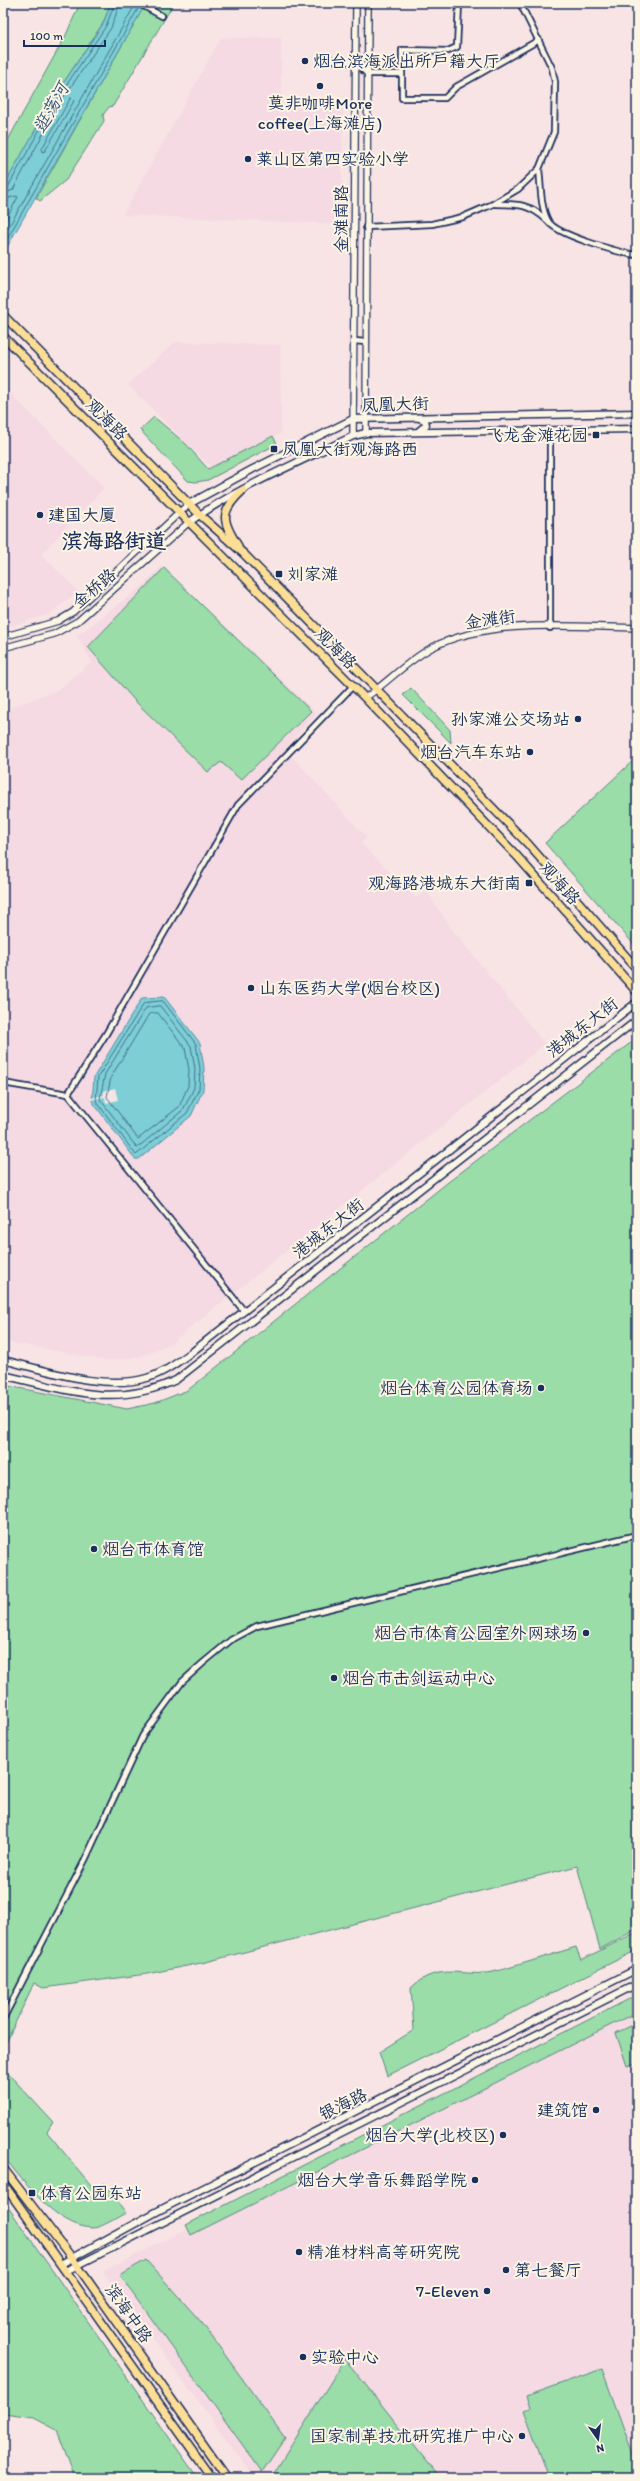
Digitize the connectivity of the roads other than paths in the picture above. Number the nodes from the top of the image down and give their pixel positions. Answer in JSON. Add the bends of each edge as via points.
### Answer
{"nodes":[{"id":1,"x":138,"y":3,"type":"edge"},
{"id":2,"x":356,"y":3,"type":"edge"},
{"id":3,"x":368,"y":3,"type":"edge"},
{"id":4,"x":459,"y":3,"type":"edge"},
{"id":5,"x":520,"y":3,"type":"edge"},
{"id":6,"x":162,"y":16,"type":"dead end"},
{"id":7,"x":539,"y":40,"type":"junction"},
{"id":8,"x":325,"y":59,"type":"dead end"},
{"id":9,"x":356,"y":63,"type":"junction"},
{"id":10,"x":367,"y":74,"type":"junction"},
{"id":11,"x":402,"y":74,"type":"junction"},
{"id":12,"x":540,"y":169,"type":"junction"},
{"id":13,"x":493,"y":204,"type":"junction"},
{"id":14,"x":548,"y":222,"type":"junction"},
{"id":15,"x":366,"y":227,"type":"junction"},
{"id":16,"x":637,"y":255,"type":"edge"},
{"id":17,"x":3,"y":316,"type":"edge"},
{"id":18,"x":3,"y":336,"type":"edge"},
{"id":19,"x":354,"y":341,"type":"junction"},
{"id":20,"x":366,"y":342,"type":"junction"},
{"id":21,"x":637,"y":413,"type":"edge"},
{"id":22,"x":407,"y":417,"type":"junction"},
{"id":23,"x":365,"y":418,"type":"junction"},
{"id":24,"x":353,"y":419,"type":"junction"},
{"id":25,"x":637,"y":429,"type":"edge"},
{"id":26,"x":550,"y":430,"type":"junction"},
{"id":27,"x":409,"y":432,"type":"junction"},
{"id":28,"x":366,"y":433,"type":"junction"},
{"id":29,"x":353,"y":436,"type":"junction"},
{"id":30,"x":243,"y":490,"type":"junction"},
{"id":31,"x":189,"y":504,"type":"junction"},
{"id":32,"x":179,"y":513,"type":"junction"},
{"id":33,"x":200,"y":515,"type":"junction"},
{"id":34,"x":188,"y":524,"type":"junction"},
{"id":35,"x":244,"y":554,"type":"junction"},
{"id":36,"x":550,"y":628,"type":"junction"},
{"id":37,"x":637,"y":628,"type":"edge"},
{"id":38,"x":3,"y":637,"type":"edge"},
{"id":39,"x":3,"y":648,"type":"edge"},
{"id":40,"x":353,"y":686,"type":"junction"},
{"id":41,"x":377,"y":690,"type":"junction"},
{"id":42,"x":365,"y":698,"type":"junction"},
{"id":43,"x":637,"y":968,"type":"edge"},
{"id":44,"x":637,"y":992,"type":"edge"},
{"id":45,"x":637,"y":1002,"type":"edge"},
{"id":46,"x":637,"y":1020,"type":"edge"},
{"id":47,"x":3,"y":1083,"type":"edge"},
{"id":48,"x":68,"y":1094,"type":"junction"},
{"id":49,"x":244,"y":1312,"type":"junction"},
{"id":50,"x":3,"y":1360,"type":"edge"},
{"id":51,"x":3,"y":1375,"type":"edge"},
{"id":52,"x":637,"y":1535,"type":"edge"},
{"id":53,"x":637,"y":1969,"type":"edge"},
{"id":54,"x":637,"y":1984,"type":"edge"},
{"id":55,"x":3,"y":2019,"type":"edge"},
{"id":56,"x":3,"y":2168,"type":"edge"},
{"id":57,"x":3,"y":2183,"type":"edge"},
{"id":58,"x":72,"y":2258,"type":"junction"},
{"id":59,"x":61,"y":2264,"type":"junction"},
{"id":60,"x":77,"y":2265,"type":"junction"},
{"id":61,"x":66,"y":2271,"type":"junction"},
{"id":62,"x":212,"y":2478,"type":"edge"},
{"id":63,"x":227,"y":2478,"type":"edge"}],
"edges":[{"from":1,"to":6,"type":"street"},
{"from":2,"to":9,"type":"street","name":"金滩南路"},
{"from":3,"to":10,"type":"street","name":"金滩南路"},
{"from":4,"to":11,"type":"street","via":[[457,47],[448,51],[402,50]]},
{"from":5,"to":7,"type":"street"},
{"from":7,"to":11,"type":"street","via":[[456,87],[445,98],[402,98]]},
{"from":7,"to":12,"type":"street","via":[[552,68],[556,95],[554,132]]},
{"from":8,"to":9,"type":"street"},
{"from":9,"to":10,"type":"street"},
{"from":9,"to":19,"type":"street","name":"金滩南路"},
{"from":10,"to":11,"type":"street"},
{"from":10,"to":15,"type":"street","name":"金滩南路"},
{"from":12,"to":13,"type":"street","via":[[518,189]]},
{"from":12,"to":14,"type":"street","via":[[542,201]]},
{"from":13,"to":14,"type":"street","via":[[517,204],[536,210]]},
{"from":13,"to":15,"type":"street","via":[[463,217],[432,224]]},
{"from":14,"to":16,"type":"street","via":[[567,235]]},
{"from":15,"to":20,"type":"street","name":"金滩南路"},
{"from":17,"to":31,"type":"main road","name":"观海路"},
{"from":18,"to":32,"type":"main road","name":"观海路"},
{"from":19,"to":20,"type":"street"},
{"from":19,"to":24,"type":"street","name":"金滩南路"},
{"from":20,"to":23,"type":"street","name":"金滩南路"},
{"from":21,"to":22,"type":"main road","name":"凤凰大街"},
{"from":22,"to":23,"type":"main road","name":"凤凰大街"},
{"from":22,"to":27,"type":"main road","via":[[422,418],[426,422],[422,430]]},
{"from":23,"to":24,"type":"main road","name":"凤凰大街"},
{"from":23,"to":28,"type":"street","name":"金滩南路"},
{"from":24,"to":29,"type":"street","name":"金滩南路"},
{"from":24,"to":31,"type":"main road","name":"凤凰大街"},
{"from":25,"to":26,"type":"main road","name":"凤凰大街"},
{"from":26,"to":27,"type":"main road","name":"凤凰大街"},
{"from":26,"to":36,"type":"street"},
{"from":27,"to":28,"type":"main road","name":"凤凰大街"},
{"from":28,"to":29,"type":"main road","name":"凤凰大街"},
{"from":29,"to":30,"type":"main road","name":"凤凰大街"},
{"from":30,"to":33,"type":"main road","name":"凤凰大街"},
{"from":30,"to":35,"type":"main road","via":[[227,507],[224,518],[226,526]]},
{"from":31,"to":32,"type":"main road","name":"凤凰大街"},
{"from":31,"to":33,"type":"main road","name":"观海路"},
{"from":32,"to":34,"type":"main road","name":"观海路"},
{"from":32,"to":38,"type":"street","name":"金桥路","via":[[73,612],[58,621]]},
{"from":33,"to":34,"type":"main road","name":"凤凰大街"},
{"from":33,"to":35,"type":"main road","name":"观海路"},
{"from":34,"to":39,"type":"street","name":"金桥路","via":[[78,621],[54,634]]},
{"from":34,"to":40,"type":"main road","name":"观海路"},
{"from":35,"to":41,"type":"main road","name":"观海路"},
{"from":36,"to":37,"type":"street","name":"金滩街"},
{"from":36,"to":41,"type":"street","name":"金滩街","via":[[500,629],[452,638],[431,648]]},
{"from":40,"to":42,"type":"main road","name":"观海路"},
{"from":40,"to":48,"type":"street","via":[[238,805],[106,1034]]},
{"from":41,"to":42,"type":"street","name":"金滩街"},
{"from":41,"to":43,"type":"main road","name":"观海路","via":[[528,844]]},
{"from":42,"to":44,"type":"main road","name":"观海路","via":[[516,855]]},
{"from":45,"to":49,"type":"main road","name":"港城东大街"},
{"from":46,"to":51,"type":"main road","name":"港城东大街","via":[[176,1380],[149,1391],[110,1397]]},
{"from":47,"to":48,"type":"street"},
{"from":48,"to":49,"type":"street"},
{"from":49,"to":50,"type":"main road","name":"港城东大街","via":[[177,1363],[147,1378],[130,1382],[93,1380]]},
{"from":52,"to":55,"type":"street","via":[[257,1626],[231,1640],[182,1682],[143,1735],[85,1860]]},
{"from":53,"to":58,"type":"main road","name":"银海路","via":[[158,2211]]},
{"from":54,"to":60,"type":"main road","name":"银海路"},
{"from":56,"to":58,"type":"main road","name":"滨海中路"},
{"from":57,"to":59,"type":"main road","name":"滨海中路"},
{"from":58,"to":59,"type":"main road","name":"银海路"},
{"from":58,"to":60,"type":"main road","name":"滨海中路"},
{"from":59,"to":61,"type":"main road","name":"滨海中路"},
{"from":60,"to":61,"type":"main road","name":"银海路"},
{"from":60,"to":63,"type":"main road","name":"滨海中路"},
{"from":61,"to":62,"type":"main road","name":"滨海中路"}]}
